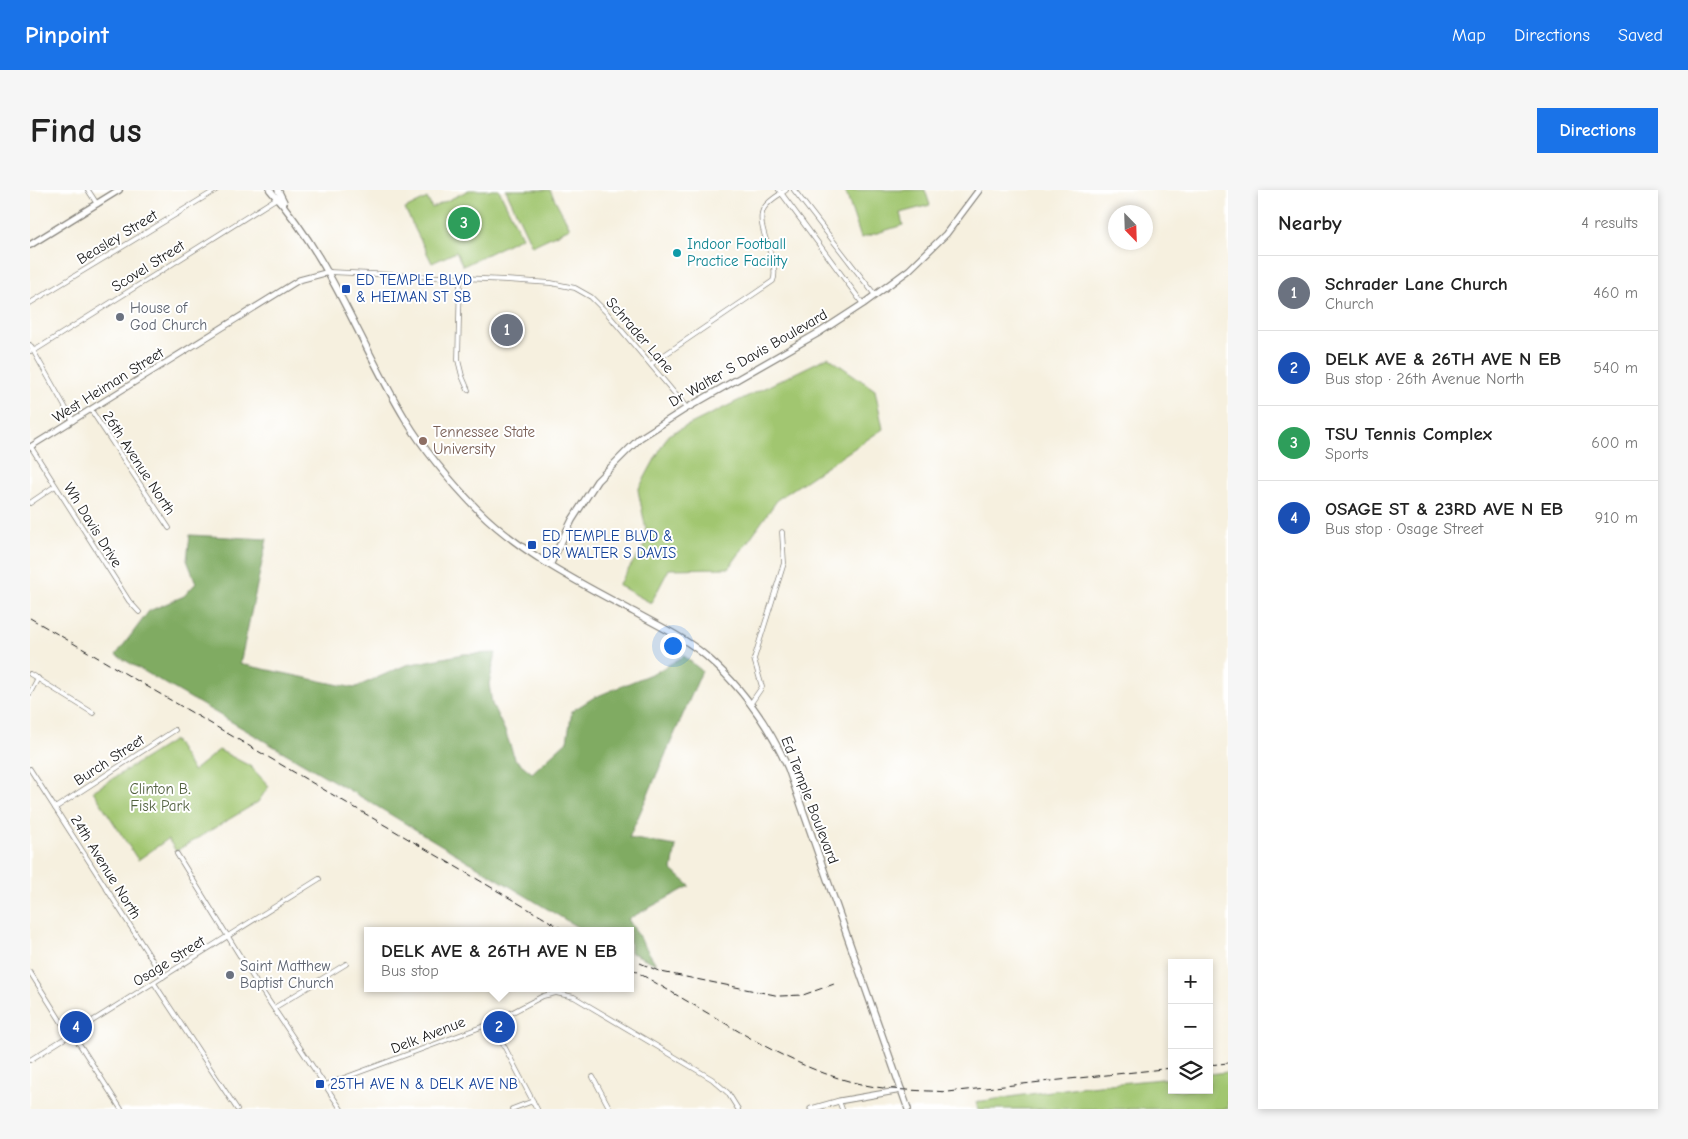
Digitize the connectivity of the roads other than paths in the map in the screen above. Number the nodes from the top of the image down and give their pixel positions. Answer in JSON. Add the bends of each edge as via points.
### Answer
{"nodes":[{"id":1,"x":88,"y":190,"type":"edge"},
{"id":2,"x":119,"y":190,"type":"edge"},
{"id":3,"x":216,"y":190,"type":"edge"},
{"id":4,"x":270,"y":190,"type":"edge"},
{"id":5,"x":278,"y":190,"type":"edge"},
{"id":6,"x":786,"y":190,"type":"edge"},
{"id":7,"x":794,"y":190,"type":"edge"},
{"id":8,"x":980,"y":190,"type":"edge"},
{"id":9,"x":780,"y":192,"type":"edge"},
{"id":10,"x":278,"y":198,"type":"junction"},
{"id":11,"x":97,"y":204,"type":"junction"},
{"id":12,"x":296,"y":220,"type":"junction"},
{"id":13,"x":30,"y":245,"type":"edge"},
{"id":14,"x":329,"y":272,"type":"junction"},
{"id":15,"x":460,"y":278,"type":"junction"},
{"id":16,"x":875,"y":295,"type":"junction"},
{"id":17,"x":30,"y":302,"type":"edge"},
{"id":18,"x":864,"y":304,"type":"junction"},
{"id":19,"x":30,"y":345,"type":"edge"},
{"id":20,"x":32,"y":351,"type":"edge"},
{"id":21,"x":651,"y":364,"type":"junction"},
{"id":22,"x":468,"y":390,"type":"dead end"},
{"id":23,"x":687,"y":408,"type":"junction"},
{"id":24,"x":91,"y":410,"type":"junction"},
{"id":25,"x":73,"y":421,"type":"junction"},
{"id":26,"x":30,"y":447,"type":"edge"},
{"id":27,"x":55,"y":486,"type":"junction"},
{"id":28,"x":30,"y":503,"type":"edge"},
{"id":29,"x":169,"y":528,"type":"dead end"},
{"id":30,"x":782,"y":532,"type":"dead end"},
{"id":31,"x":550,"y":565,"type":"junction"},
{"id":32,"x":139,"y":612,"type":"dead end"},
{"id":33,"x":30,"y":674,"type":"edge"},
{"id":34,"x":38,"y":678,"type":"junction"},
{"id":35,"x":30,"y":693,"type":"edge"},
{"id":36,"x":751,"y":703,"type":"junction"},
{"id":37,"x":93,"y":713,"type":"dead end"},
{"id":38,"x":175,"y":730,"type":"dead end"},
{"id":39,"x":30,"y":769,"type":"edge"},
{"id":40,"x":55,"y":808,"type":"junction"},
{"id":41,"x":177,"y":854,"type":"dead end"},
{"id":42,"x":319,"y":879,"type":"dead end"},
{"id":43,"x":228,"y":936,"type":"junction"},
{"id":44,"x":346,"y":964,"type":"dead end"},
{"id":45,"x":30,"y":972,"type":"edge"},
{"id":46,"x":163,"y":977,"type":"junction"},
{"id":47,"x":154,"y":983,"type":"junction"},
{"id":48,"x":274,"y":1008,"type":"junction"},
{"id":49,"x":492,"y":1023,"type":"junction"},
{"id":50,"x":71,"y":1034,"type":"junction"},
{"id":51,"x":30,"y":1060,"type":"edge"},
{"id":52,"x":593,"y":1077,"type":"dead end"},
{"id":53,"x":325,"y":1086,"type":"junction"},
{"id":54,"x":902,"y":1090,"type":"junction"},
{"id":55,"x":533,"y":1101,"type":"junction"},
{"id":56,"x":840,"y":1101,"type":"junction"},
{"id":57,"x":120,"y":1109,"type":"edge"},
{"id":58,"x":237,"y":1109,"type":"edge"},
{"id":59,"x":341,"y":1109,"type":"edge"},
{"id":60,"x":512,"y":1109,"type":"edge"},
{"id":61,"x":537,"y":1109,"type":"edge"},
{"id":62,"x":610,"y":1109,"type":"edge"},
{"id":63,"x":738,"y":1109,"type":"edge"},
{"id":64,"x":810,"y":1109,"type":"edge"},
{"id":65,"x":842,"y":1109,"type":"edge"},
{"id":66,"x":908,"y":1109,"type":"edge"}],
"edges":[{"from":1,"to":11,"type":"street"},
{"from":2,"to":11,"type":"main road"},
{"from":3,"to":17,"type":"street","name":"Beasley Street"},
{"from":4,"to":10,"type":"main road","name":"Ed Temple Boulevard"},
{"from":5,"to":12,"type":"main road"},
{"from":6,"to":9,"type":"street"},
{"from":7,"to":16,"type":"street"},
{"from":8,"to":16,"type":"main road","name":"Dr Walter S Davis Boulevard","via":[[946,234],[909,270]]},
{"from":9,"to":18,"type":"street"},
{"from":9,"to":21,"type":"street","via":[[764,208],[762,216],[775,272],[773,281]]},
{"from":10,"to":12,"type":"main road","name":"Ed Temple Boulevard"},
{"from":10,"to":20,"type":"street","name":"Scovel Street"},
{"from":11,"to":13,"type":"main road"},
{"from":12,"to":14,"type":"main road","name":"Ed Temple Boulevard"},
{"from":14,"to":15,"type":"street","name":"Schrader Lane"},
{"from":14,"to":24,"type":"street","name":"West Heiman Street","via":[[299,280]]},
{"from":14,"to":31,"type":"main road","name":"Ed Temple Boulevard","via":[[396,403],[429,454],[507,536]]},
{"from":15,"to":21,"type":"street","name":"Schrader Lane","via":[[551,283],[575,288],[600,306]]},
{"from":15,"to":22,"type":"street","via":[[458,360]]},
{"from":16,"to":18,"type":"main road","name":"Dr Walter S Davis Boulevard"},
{"from":18,"to":23,"type":"main road","name":"Dr Walter S Davis Boulevard"},
{"from":19,"to":20,"type":"street"},
{"from":20,"to":25,"type":"street"},
{"from":21,"to":23,"type":"street","name":"Schrader Lane"},
{"from":23,"to":31,"type":"main road","name":"Dr Walter S Davis Boulevard","via":[[640,438],[598,481],[572,520]]},
{"from":24,"to":25,"type":"street","name":"West Heiman Street"},
{"from":24,"to":29,"type":"street","name":"26th Avenue North"},
{"from":25,"to":26,"type":"street","name":"West Heiman Street"},
{"from":26,"to":27,"type":"street","name":"Wh Davis Drive"},
{"from":27,"to":28,"type":"street"},
{"from":27,"to":32,"type":"street","name":"Wh Davis Drive"},
{"from":30,"to":36,"type":"street","via":[[784,563],[754,659],[762,687]]},
{"from":31,"to":36,"type":"main road","name":"Ed Temple Boulevard","via":[[682,639],[705,655]]},
{"from":33,"to":34,"type":"street"},
{"from":34,"to":35,"type":"street"},
{"from":34,"to":37,"type":"street"},
{"from":36,"to":54,"type":"main road","name":"Ed Temple Boulevard","via":[[776,741],[788,768]]},
{"from":38,"to":40,"type":"street","name":"Burch Street"},
{"from":39,"to":40,"type":"street","name":"24th Avenue North"},
{"from":40,"to":46,"type":"street","name":"24th Avenue North"},
{"from":41,"to":43,"type":"street"},
{"from":42,"to":43,"type":"street","name":"Osage Street"},
{"from":43,"to":46,"type":"street","name":"Osage Street"},
{"from":43,"to":48,"type":"street"},
{"from":44,"to":48,"type":"street"},
{"from":45,"to":50,"type":"street"},
{"from":46,"to":47,"type":"street","name":"Osage Street"},
{"from":47,"to":50,"type":"street","name":"Osage Street"},
{"from":47,"to":58,"type":"street"},
{"from":48,"to":53,"type":"street"},
{"from":49,"to":53,"type":"street","name":"Delk Avenue"},
{"from":49,"to":55,"type":"street"},
{"from":49,"to":63,"type":"street","name":"Delk Avenue","via":[[544,996],[556,993],[574,997],[712,1079],[728,1093]]},
{"from":50,"to":51,"type":"street","name":"Osage Street"},
{"from":50,"to":57,"type":"street"},
{"from":52,"to":62,"type":"street"},
{"from":53,"to":59,"type":"street"},
{"from":54,"to":56,"type":"street"},
{"from":54,"to":66,"type":"main road","name":"Ed Temple Boulevard"},
{"from":55,"to":60,"type":"street"},
{"from":55,"to":61,"type":"street"},
{"from":56,"to":64,"type":"street"},
{"from":56,"to":65,"type":"street"}]}
